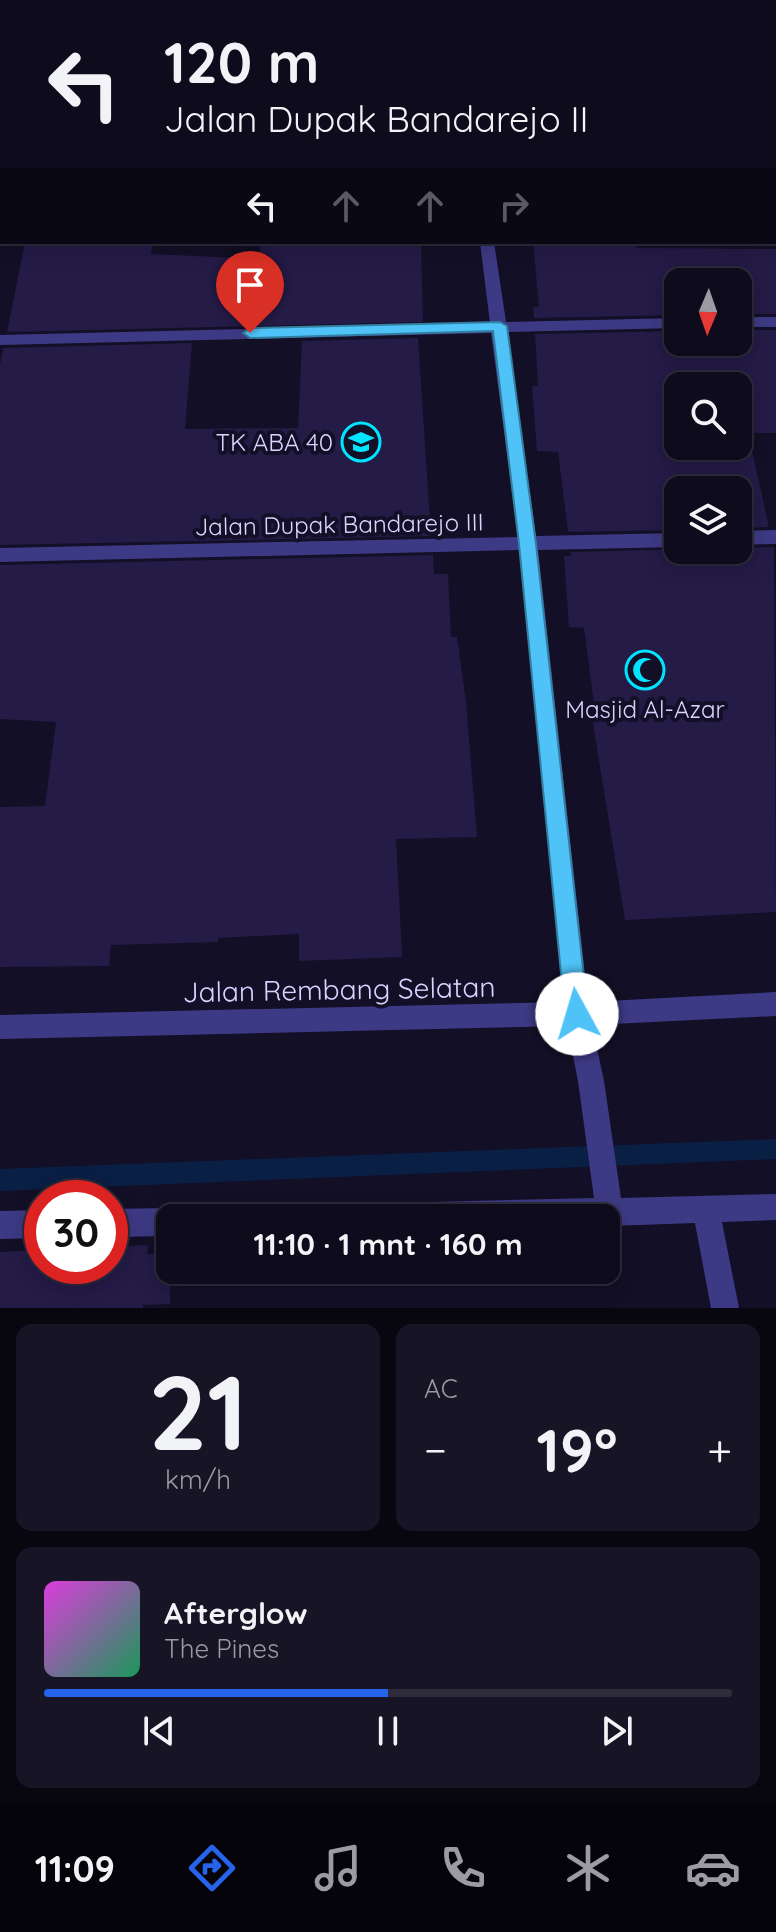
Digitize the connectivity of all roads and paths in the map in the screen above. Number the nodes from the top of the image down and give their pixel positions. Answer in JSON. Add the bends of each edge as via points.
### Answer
{"nodes":[{"id":1,"x":487,"y":244,"type":"edge"},
{"id":2,"x":752,"y":322,"type":"edge"},
{"id":3,"x":776,"y":322,"type":"edge"},
{"id":4,"x":664,"y":323,"type":"edge"},
{"id":5,"x":500,"y":326,"type":"junction"},
{"id":6,"x":0,"y":340,"type":"edge"},
{"id":7,"x":776,"y":537,"type":"edge"},
{"id":8,"x":752,"y":538,"type":"edge"},
{"id":9,"x":664,"y":540,"type":"edge"},
{"id":10,"x":528,"y":544,"type":"junction"},
{"id":11,"x":0,"y":555,"type":"edge"},
{"id":12,"x":776,"y":1004,"type":"edge"},
{"id":13,"x":577,"y":1014,"type":"junction"},
{"id":14,"x":0,"y":1027,"type":"edge"},
{"id":15,"x":608,"y":1201,"type":"junction"},
{"id":16,"x":562,"y":1204,"type":"edge"},
{"id":17,"x":776,"y":1207,"type":"edge"},
{"id":18,"x":706,"y":1209,"type":"junction"},
{"id":19,"x":156,"y":1222,"type":"edge"},
{"id":20,"x":128,"y":1223,"type":"edge"},
{"id":21,"x":24,"y":1224,"type":"edge"},
{"id":22,"x":0,"y":1225,"type":"edge"},
{"id":23,"x":725,"y":1308,"type":"edge"}],
"edges":[{"from":1,"to":5,"type":"street"},
{"from":2,"to":3,"type":"street"},
{"from":4,"to":5,"type":"street"},
{"from":5,"to":6,"type":"street"},
{"from":5,"to":10,"type":"street"},
{"from":7,"to":8,"type":"street"},
{"from":9,"to":10,"type":"street","name":"Jalan Dupak Bandarejo III"},
{"from":10,"to":11,"type":"street","name":"Jalan Dupak Bandarejo III"},
{"from":10,"to":13,"type":"street"},
{"from":12,"to":13,"type":"street","name":"Jalan Rembang Selatan"},
{"from":13,"to":14,"type":"street","name":"Jalan Rembang Selatan"},
{"from":13,"to":15,"type":"street"},
{"from":15,"to":16,"type":"street"},
{"from":15,"to":18,"type":"street"},
{"from":17,"to":18,"type":"street"},
{"from":18,"to":23,"type":"street"},
{"from":19,"to":20,"type":"street"},
{"from":21,"to":22,"type":"street"}]}
